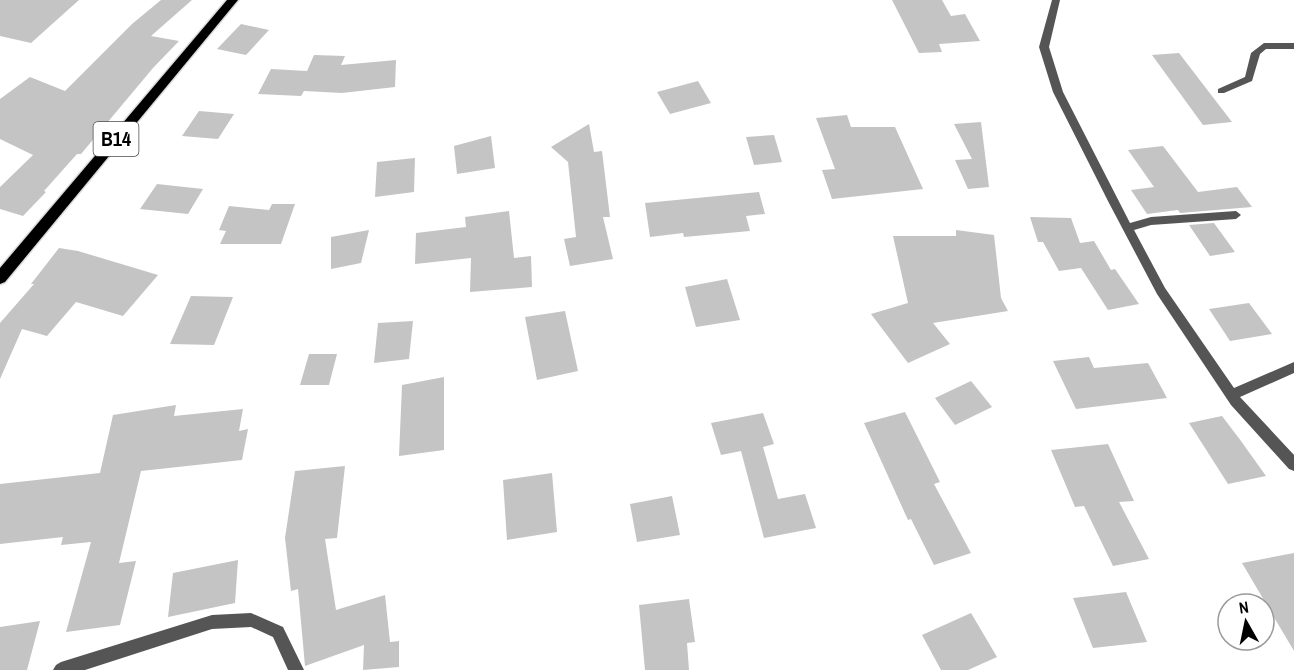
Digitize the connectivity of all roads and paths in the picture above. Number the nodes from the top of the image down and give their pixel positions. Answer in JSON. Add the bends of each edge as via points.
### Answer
{"nodes":[{"id":1,"x":233,"y":0,"type":"edge"},
{"id":2,"x":1056,"y":0,"type":"edge"},
{"id":3,"x":1294,"y":46,"type":"edge"},
{"id":4,"x":1221,"y":91,"type":"dead end"},
{"id":5,"x":1236,"y":215,"type":"dead end"},
{"id":6,"x":1128,"y":228,"type":"junction"},
{"id":7,"x":0,"y":278,"type":"edge"},
{"id":8,"x":1294,"y":367,"type":"edge"},
{"id":9,"x":1232,"y":395,"type":"junction"},
{"id":10,"x":1294,"y":465,"type":"edge"},
{"id":11,"x":61,"y":670,"type":"edge"},
{"id":12,"x":296,"y":670,"type":"edge"}],
"edges":[{"from":1,"to":7,"type":"main road","number":"B14"},
{"from":2,"to":6,"type":"street","via":[[1044,47],[1047,58],[1058,92]]},
{"from":3,"to":4,"type":"street","via":[[1264,46],[1256,53],[1249,79]]},
{"from":5,"to":6,"type":"street","via":[[1151,221]]},
{"from":6,"to":9,"type":"street","via":[[1161,291]]},
{"from":8,"to":9,"type":"street"},
{"from":9,"to":10,"type":"street"},
{"from":11,"to":12,"type":"street","via":[[212,622],[251,620],[278,632]]}]}
